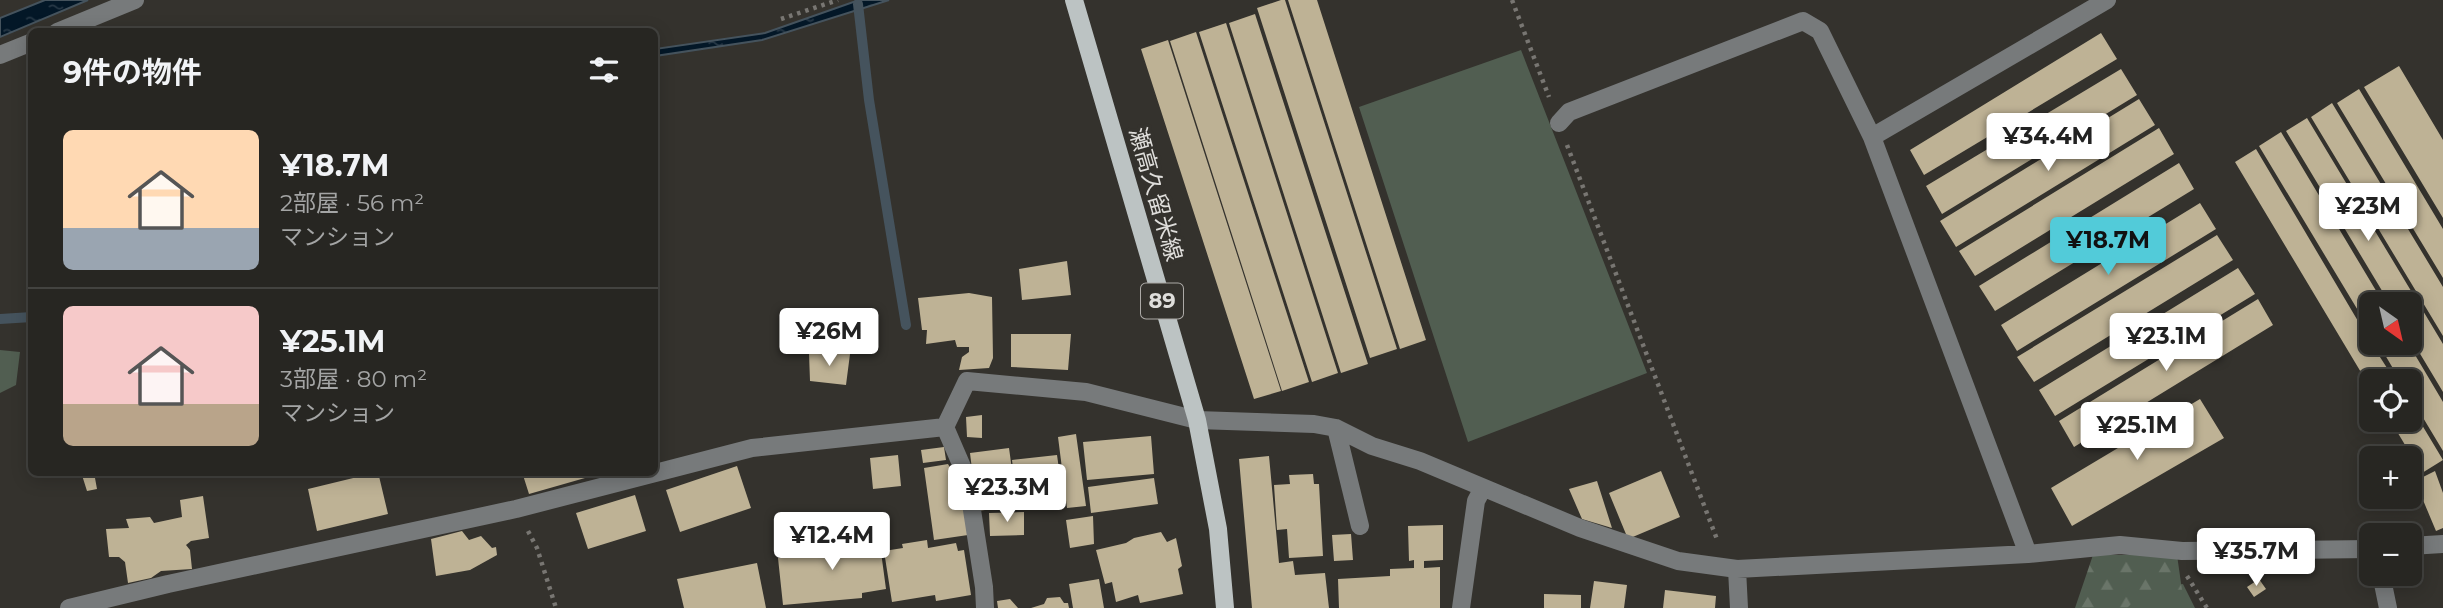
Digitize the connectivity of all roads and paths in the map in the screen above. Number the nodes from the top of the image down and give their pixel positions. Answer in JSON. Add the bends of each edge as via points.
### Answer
{"nodes":[{"id":1,"x":135,"y":0,"type":"edge"},
{"id":2,"x":838,"y":0,"type":"edge"},
{"id":3,"x":1074,"y":0,"type":"edge"},
{"id":4,"x":1512,"y":0,"type":"edge"},
{"id":5,"x":2107,"y":0,"type":"edge"},
{"id":6,"x":781,"y":19,"type":"dead end"},
{"id":7,"x":67,"y":28,"type":"edge"},
{"id":8,"x":28,"y":44,"type":"edge"},
{"id":9,"x":0,"y":55,"type":"edge"},
{"id":10,"x":1559,"y":123,"type":"junction"},
{"id":11,"x":1872,"y":137,"type":"junction"},
{"id":12,"x":1197,"y":420,"type":"junction"},
{"id":13,"x":945,"y":427,"type":"junction"},
{"id":14,"x":1336,"y":428,"type":"junction"},
{"id":15,"x":658,"y":472,"type":"edge"},
{"id":16,"x":644,"y":476,"type":"edge"},
{"id":17,"x":1483,"y":488,"type":"junction"},
{"id":18,"x":516,"y":509,"type":"junction"},
{"id":19,"x":1360,"y":526,"type":"dead end"},
{"id":20,"x":2443,"y":544,"type":"edge"},
{"id":21,"x":2422,"y":546,"type":"edge"},
{"id":22,"x":2359,"y":550,"type":"edge"},
{"id":23,"x":2182,"y":551,"type":"junction"},
{"id":24,"x":2028,"y":554,"type":"junction"},
{"id":25,"x":1732,"y":568,"type":"junction"},
{"id":26,"x":2383,"y":586,"type":"edge"},
{"id":27,"x":69,"y":608,"type":"edge"},
{"id":28,"x":556,"y":608,"type":"edge"},
{"id":29,"x":985,"y":608,"type":"edge"},
{"id":30,"x":1225,"y":608,"type":"edge"},
{"id":31,"x":1461,"y":608,"type":"edge"},
{"id":32,"x":1739,"y":608,"type":"edge"},
{"id":33,"x":2207,"y":608,"type":"edge"},
{"id":34,"x":2388,"y":608,"type":"edge"}],
"edges":[{"from":1,"to":7,"type":"street"},
{"from":2,"to":6,"type":"path"},
{"from":3,"to":12,"type":"main road","name":"瀬高久留米線","number":"89"},
{"from":4,"to":10,"type":"path"},
{"from":5,"to":11,"type":"street"},
{"from":8,"to":9,"type":"street"},
{"from":10,"to":11,"type":"street","via":[[1569,112],[1803,20],[1820,31]]},
{"from":10,"to":25,"type":"path"},
{"from":11,"to":24,"type":"street"},
{"from":12,"to":13,"type":"street","via":[[1086,392],[967,381]]},
{"from":12,"to":14,"type":"street"},
{"from":12,"to":30,"type":"main road","name":"瀬高久留米線","number":"89","via":[[1218,529]]},
{"from":13,"to":15,"type":"street","via":[[752,448]]},
{"from":13,"to":29,"type":"street","via":[[967,478]]},
{"from":14,"to":17,"type":"street"},
{"from":14,"to":19,"type":"street"},
{"from":16,"to":18,"type":"street"},
{"from":17,"to":25,"type":"street","via":[[1678,561]]},
{"from":17,"to":31,"type":"street","via":[[1476,501]]},
{"from":18,"to":27,"type":"street"},
{"from":18,"to":28,"type":"path","via":[[537,548]]},
{"from":20,"to":21,"type":"street"},
{"from":22,"to":23,"type":"street"},
{"from":23,"to":24,"type":"street","via":[[2120,545]]},
{"from":23,"to":33,"type":"path","via":[[2184,572]]},
{"from":24,"to":25,"type":"street"},
{"from":25,"to":32,"type":"street"},
{"from":26,"to":34,"type":"street"}]}
